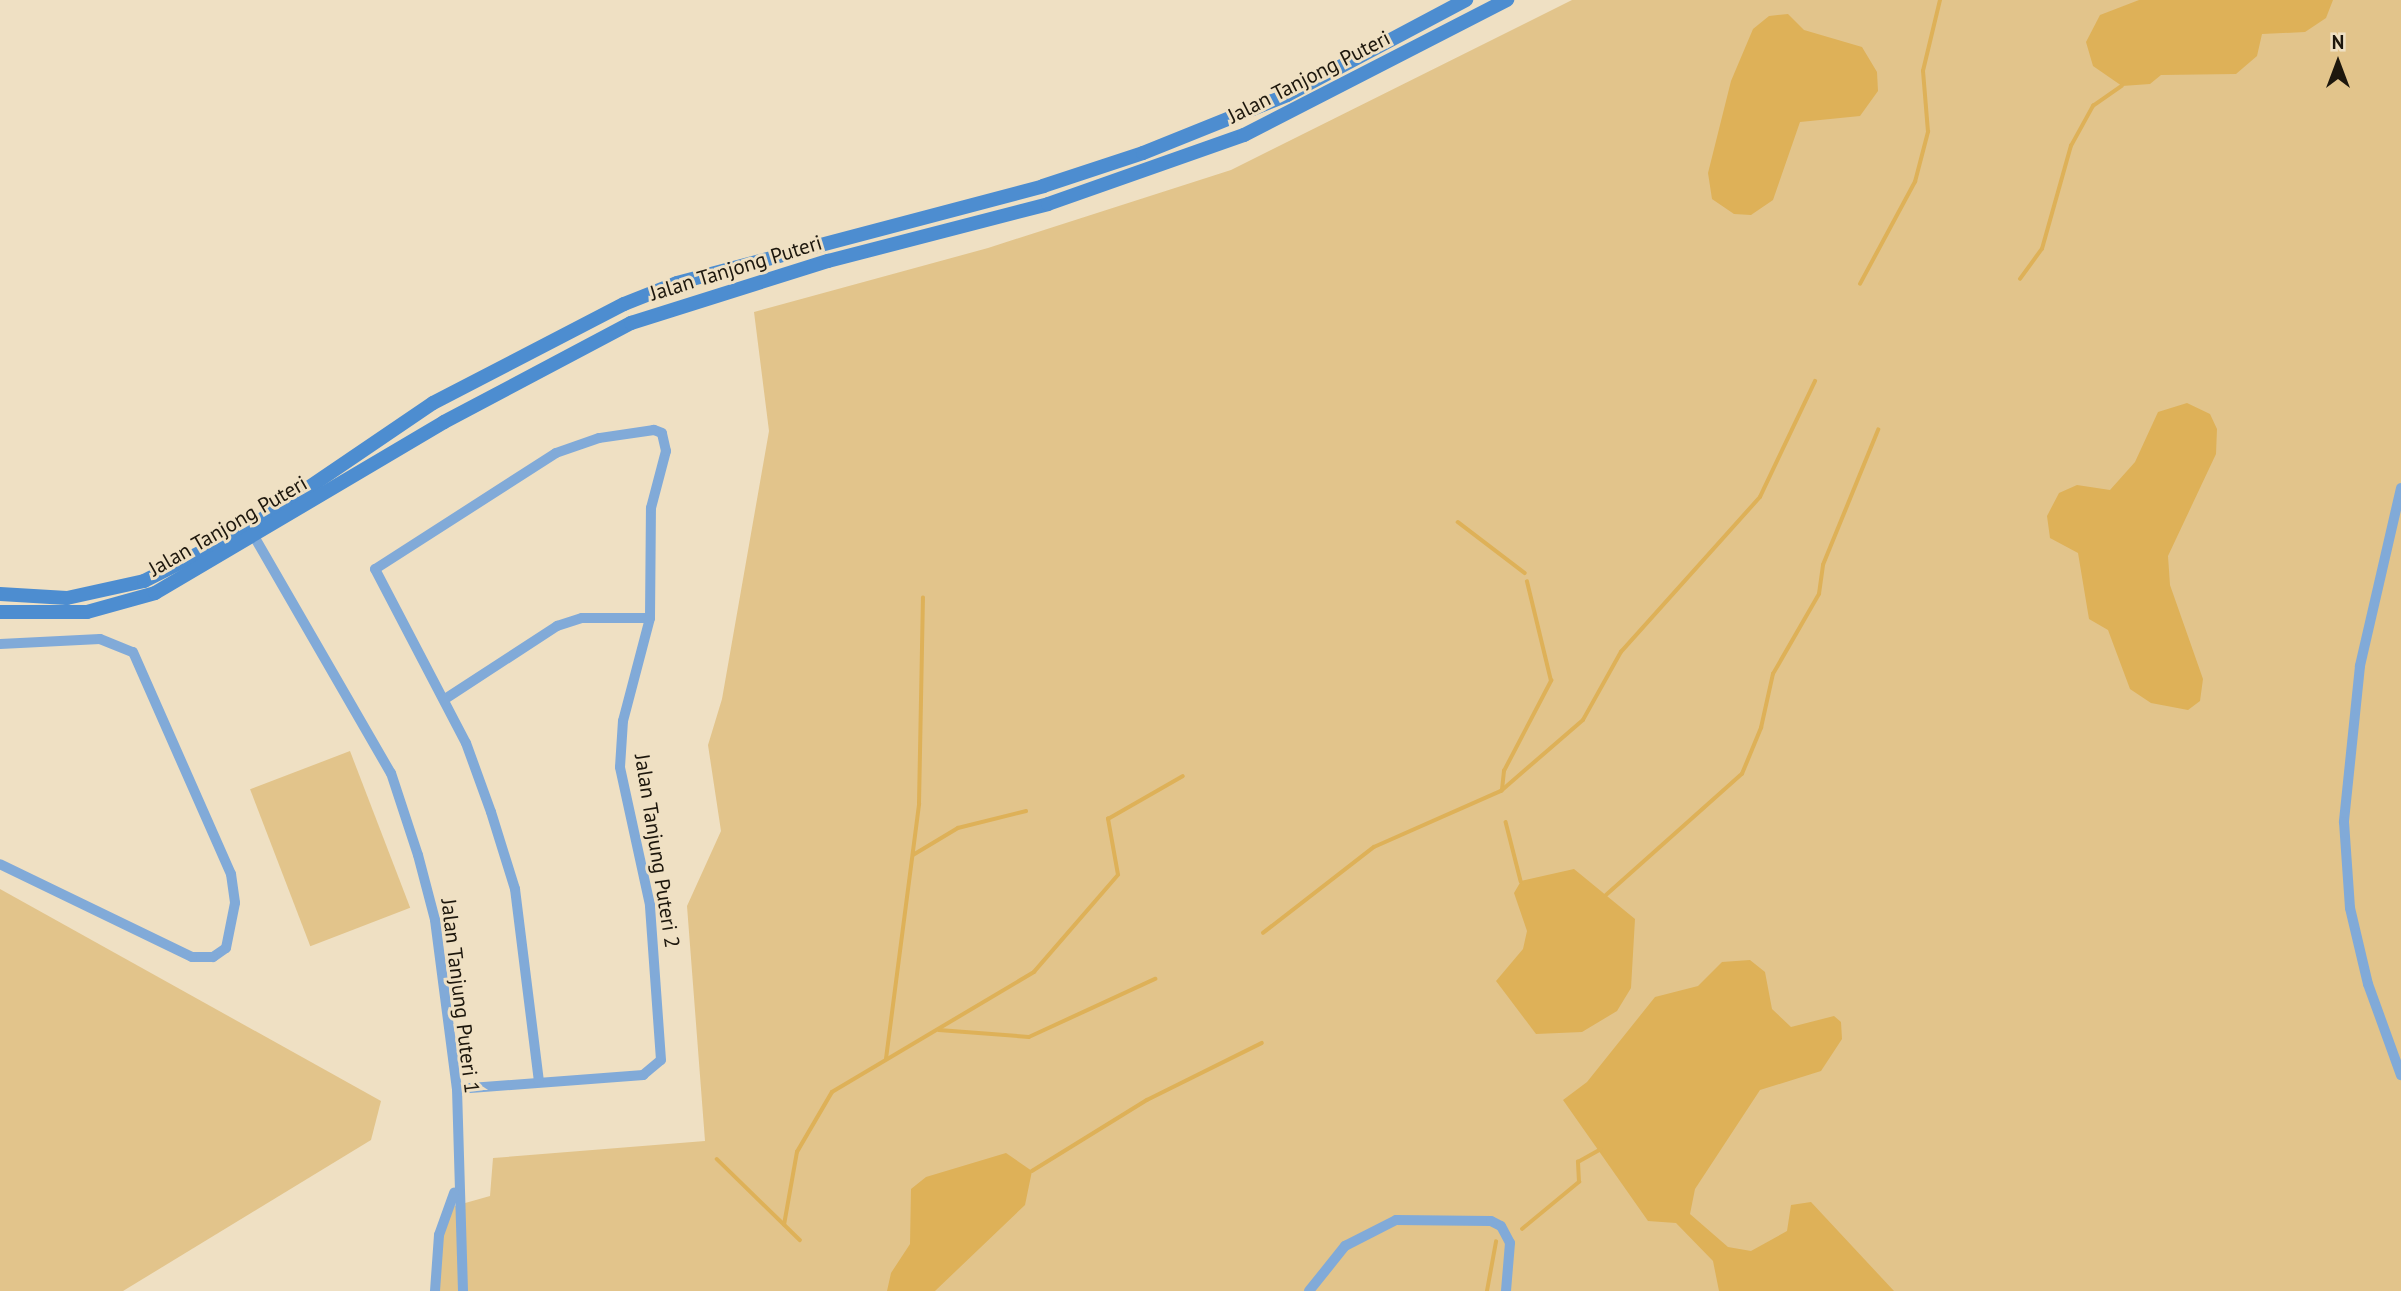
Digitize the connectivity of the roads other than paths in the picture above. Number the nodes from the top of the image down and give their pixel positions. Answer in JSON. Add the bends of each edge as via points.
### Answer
{"nodes":[{"id":1,"x":1466,"y":0,"type":"edge"},
{"id":2,"x":1507,"y":0,"type":"edge"},
{"id":3,"x":2401,"y":488,"type":"edge"},
{"id":4,"x":252,"y":533,"type":"junction"},
{"id":5,"x":0,"y":594,"type":"edge"},
{"id":6,"x":67,"y":598,"type":"junction"},
{"id":7,"x":0,"y":612,"type":"edge"},
{"id":8,"x":87,"y":612,"type":"junction"},
{"id":9,"x":650,"y":618,"type":"junction"},
{"id":10,"x":0,"y":644,"type":"edge"},
{"id":11,"x":444,"y":699,"type":"junction"},
{"id":12,"x":0,"y":864,"type":"edge"},
{"id":13,"x":2401,"y":1075,"type":"edge"},
{"id":14,"x":539,"y":1081,"type":"junction"},
{"id":15,"x":457,"y":1089,"type":"junction"},
{"id":16,"x":456,"y":1180,"type":"junction"},
{"id":17,"x":435,"y":1291,"type":"edge"},
{"id":18,"x":463,"y":1291,"type":"edge"},
{"id":19,"x":1310,"y":1291,"type":"edge"},
{"id":20,"x":1506,"y":1291,"type":"edge"}],
"edges":[{"from":1,"to":4,"type":"street","name":"Jalan Tanjong Puteri","via":[[1287,95],[1143,153],[677,283],[624,304],[433,403]]},
{"from":2,"to":4,"type":"street","name":"Jalan Tanjong Puteri","via":[[1295,112],[1197,153],[1048,204],[828,261],[631,323],[444,422]]},
{"from":3,"to":13,"type":"street","via":[[2360,666],[2344,822],[2353,921]]},
{"from":4,"to":6,"type":"street","name":"Jalan Tanjong Puteri","via":[[144,581]]},
{"from":4,"to":8,"type":"street","name":"Jalan Tanjong Puteri","via":[[155,593]]},
{"from":4,"to":15,"type":"street","name":"Jalan Tanjung Puteri 1","via":[[391,773],[435,920]]},
{"from":5,"to":6,"type":"street","name":"Jalan Tanjong Puteri"},
{"from":6,"to":8,"type":"street","via":[[84,601]]},
{"from":7,"to":8,"type":"street","name":"Jalan Tanjong Puteri"},
{"from":9,"to":11,"type":"street","via":[[582,618],[557,626]]},
{"from":9,"to":11,"type":"street","name":"Jalan Tanjung Puteri 2","via":[[651,508],[664,440],[662,433],[643,430],[556,453],[379,564],[376,579]]},
{"from":9,"to":14,"type":"street","name":"Jalan Tanjung Puteri 2","via":[[623,721],[620,766],[650,905],[661,1060],[643,1075]]},
{"from":10,"to":12,"type":"street","via":[[100,639],[133,652],[231,874],[235,903],[226,948],[213,957],[192,957]]},
{"from":11,"to":14,"type":"street","via":[[466,743],[514,888]]},
{"from":14,"to":15,"type":"street","name":"Jalan Tanjung Puteri 2"},
{"from":15,"to":16,"type":"street","name":"Jalan Tanjung Puteri 1"},
{"from":16,"to":17,"type":"street","via":[[439,1235]]},
{"from":16,"to":18,"type":"street","name":"Jalan Tanjung Puteri 1"},
{"from":19,"to":20,"type":"street","via":[[1345,1246],[1396,1220],[1492,1221],[1501,1226],[1510,1243]]}]}
